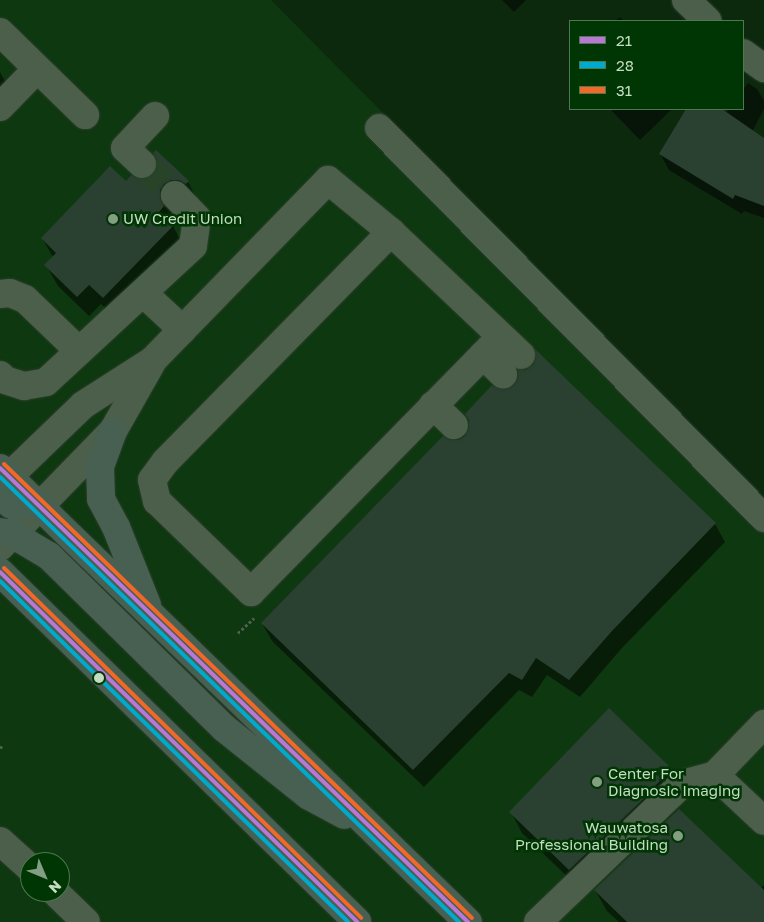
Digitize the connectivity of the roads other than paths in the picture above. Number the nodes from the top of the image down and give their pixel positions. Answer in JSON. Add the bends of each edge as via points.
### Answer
{"nodes":[{"id":1,"x":686,"y":0,"type":"edge"},
{"id":2,"x":707,"y":20,"type":"edge"},
{"id":3,"x":0,"y":32,"type":"edge"},
{"id":4,"x":744,"y":54,"type":"edge"},
{"id":5,"x":764,"y":68,"type":"edge"},
{"id":6,"x":37,"y":69,"type":"junction"},
{"id":7,"x":0,"y":107,"type":"edge"},
{"id":8,"x":85,"y":115,"type":"dead end"},
{"id":9,"x":155,"y":116,"type":"dead end"},
{"id":10,"x":379,"y":128,"type":"dead end"},
{"id":11,"x":142,"y":164,"type":"tunnel mouth"},
{"id":12,"x":175,"y":195,"type":"tunnel mouth"},
{"id":13,"x":391,"y":232,"type":"junction"},
{"id":14,"x":143,"y":293,"type":"junction"},
{"id":15,"x":0,"y":294,"type":"edge"},
{"id":16,"x":183,"y":330,"type":"junction"},
{"id":17,"x":79,"y":350,"type":"junction"},
{"id":18,"x":153,"y":360,"type":"junction"},
{"id":19,"x":0,"y":375,"type":"edge"},
{"id":20,"x":434,"y":405,"type":"junction"},
{"id":21,"x":454,"y":425,"type":"dead end"},
{"id":22,"x":113,"y":431,"type":"junction"},
{"id":23,"x":2,"y":482,"type":"edge"},
{"id":24,"x":39,"y":506,"type":"junction"},
{"id":25,"x":764,"y":518,"type":"edge"},
{"id":26,"x":4,"y":538,"type":"edge"},
{"id":27,"x":0,"y":572,"type":"edge"},
{"id":28,"x":150,"y":614,"type":"junction"},
{"id":29,"x":764,"y":724,"type":"edge"},
{"id":30,"x":715,"y":774,"type":"junction"},
{"id":31,"x":764,"y":821,"type":"edge"},
{"id":32,"x":374,"y":830,"type":"junction"},
{"id":33,"x":0,"y":841,"type":"edge"},
{"id":34,"x":20,"y":859,"type":"edge"},
{"id":35,"x":65,"y":902,"type":"edge"},
{"id":36,"x":551,"y":918,"type":"edge"},
{"id":37,"x":86,"y":922,"type":"edge"},
{"id":38,"x":357,"y":922,"type":"edge"},
{"id":39,"x":468,"y":922,"type":"edge"}],
"edges":[{"from":1,"to":2,"type":"street"},
{"from":3,"to":6,"type":"street"},
{"from":4,"to":5,"type":"street"},
{"from":6,"to":7,"type":"street"},
{"from":6,"to":8,"type":"street"},
{"from":9,"to":11,"type":"street","via":[[125,148]]},
{"from":10,"to":25,"type":"street"},
{"from":12,"to":14,"type":"street","via":[[197,218],[193,246]]},
{"from":13,"to":16,"type":"street","via":[[328,180]]},
{"from":13,"to":20,"type":"street","via":[[502,355]]},
{"from":13,"to":20,"type":"street","via":[[165,462],[152,480],[157,501],[251,592]]},
{"from":14,"to":16,"type":"street"},
{"from":14,"to":17,"type":"street"},
{"from":15,"to":17,"type":"street","via":[[10,292],[25,299]]},
{"from":16,"to":18,"type":"street"},
{"from":17,"to":19,"type":"street","via":[[46,382],[24,386]]},
{"from":18,"to":22,"type":"street"},
{"from":18,"to":23,"type":"street","via":[[83,405]]},
{"from":20,"to":21,"type":"street"},
{"from":22,"to":24,"type":"street"},
{"from":22,"to":28,"type":"main road","via":[[100,468],[101,499],[116,527]]},
{"from":23,"to":24,"type":"main road","via":[[12,505]]},
{"from":24,"to":26,"type":"street"},
{"from":24,"to":28,"type":"main road"},
{"from":26,"to":32,"type":"main road","via":[[49,556],[224,728],[309,796]]},
{"from":27,"to":38,"type":"main road"},
{"from":28,"to":32,"type":"main road"},
{"from":29,"to":30,"type":"street"},
{"from":30,"to":31,"type":"street"},
{"from":30,"to":36,"type":"street","via":[[682,784]]},
{"from":32,"to":39,"type":"main road"},
{"from":33,"to":34,"type":"street"},
{"from":35,"to":37,"type":"street"}]}
